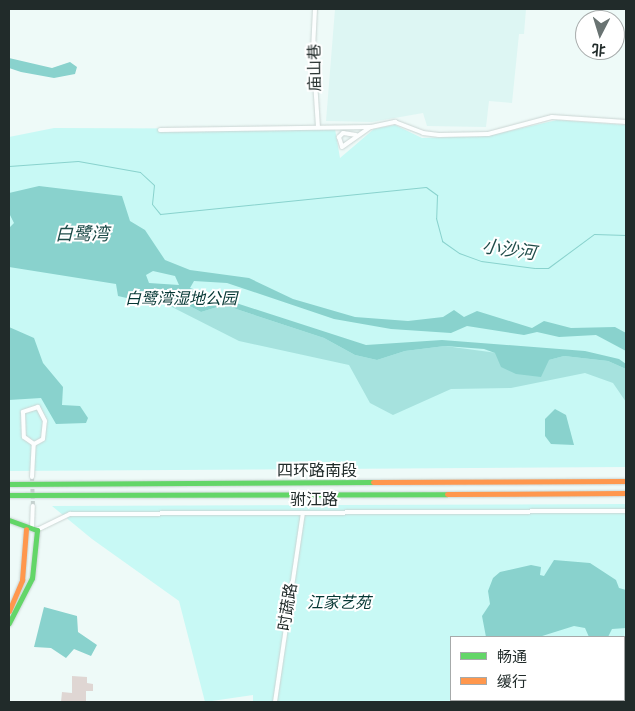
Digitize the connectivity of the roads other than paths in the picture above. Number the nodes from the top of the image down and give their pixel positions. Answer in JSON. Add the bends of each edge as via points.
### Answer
{"nodes":[{"id":1,"x":316,"y":9,"type":"edge"},
{"id":2,"x":626,"y":122,"type":"edge"},
{"id":3,"x":371,"y":127,"type":"junction"},
{"id":4,"x":318,"y":128,"type":"junction"},
{"id":5,"x":160,"y":130,"type":"dead end"},
{"id":6,"x":356,"y":135,"type":"junction"},
{"id":7,"x":34,"y":444,"type":"junction"},
{"id":8,"x":32,"y":477,"type":"tunnel mouth"},
{"id":9,"x":626,"y":481,"type":"edge"},
{"id":10,"x":9,"y":484,"type":"edge"},
{"id":11,"x":626,"y":493,"type":"edge"},
{"id":12,"x":9,"y":495,"type":"edge"},
{"id":13,"x":33,"y":506,"type":"tunnel mouth"},
{"id":14,"x":626,"y":511,"type":"edge"},
{"id":15,"x":303,"y":513,"type":"junction"},
{"id":16,"x":9,"y":520,"type":"edge"},
{"id":17,"x":32,"y":529,"type":"junction"},
{"id":18,"x":9,"y":611,"type":"edge"},
{"id":19,"x":9,"y":622,"type":"edge"},
{"id":20,"x":275,"y":702,"type":"edge"}],
"edges":[{"from":1,"to":4,"type":"street","name":"庙山巷","via":[[312,50]]},
{"from":2,"to":3,"type":"street","via":[[552,117],[488,134],[439,135],[423,133],[394,122]]},
{"from":3,"to":4,"type":"street"},
{"from":3,"to":6,"type":"street"},
{"from":4,"to":5,"type":"street"},
{"from":6,"to":6,"type":"street","via":[[348,144],[342,146],[339,137],[343,133]]},
{"from":7,"to":7,"type":"street","via":[[24,437],[23,412],[38,407],[46,421],[42,439]]},
{"from":7,"to":8,"type":"street"},
{"from":9,"to":10,"type":"main road","name":"四环路南段"},
{"from":11,"to":12,"type":"main road","name":"四环路南段"},
{"from":13,"to":17,"type":"street"},
{"from":14,"to":15,"type":"street","name":"驸江路"},
{"from":15,"to":17,"type":"street","name":"驸江路","via":[[70,514]]},
{"from":15,"to":20,"type":"street","name":"时蔬路"},
{"from":16,"to":17,"type":"main road"},
{"from":17,"to":18,"type":"main road","via":[[22,580]]},
{"from":17,"to":19,"type":"main road","via":[[32,578],[26,596]]}]}
